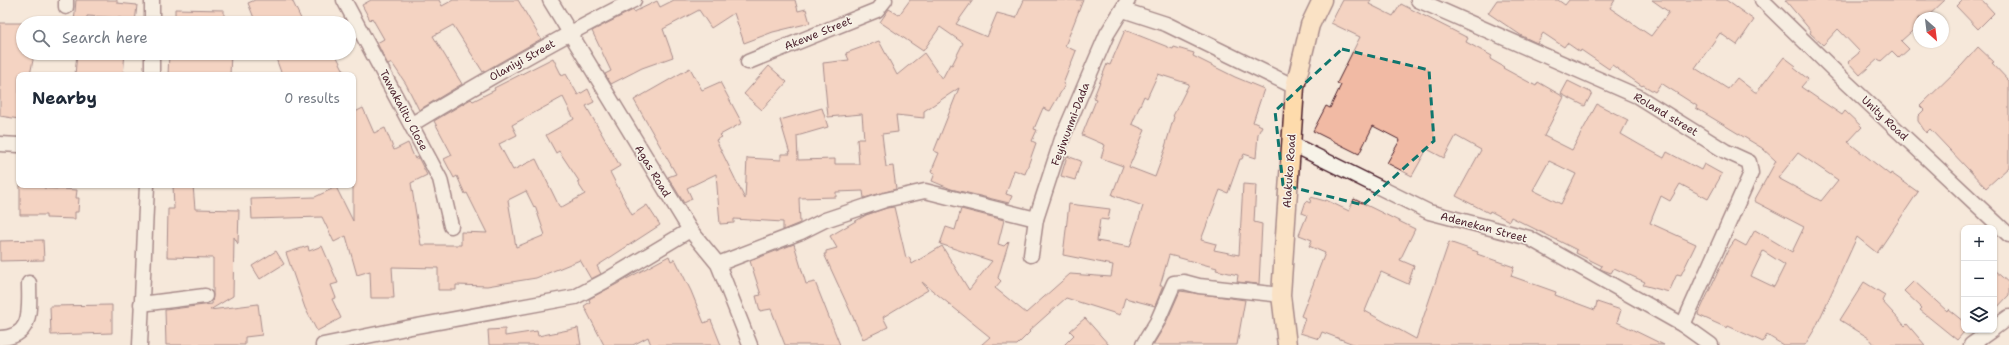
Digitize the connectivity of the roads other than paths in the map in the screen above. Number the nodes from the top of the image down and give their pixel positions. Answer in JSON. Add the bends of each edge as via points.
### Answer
{"nodes":[{"id":1,"x":152,"y":0,"type":"edge"},
{"id":2,"x":344,"y":0,"type":"edge"},
{"id":3,"x":550,"y":0,"type":"edge"},
{"id":4,"x":634,"y":0,"type":"edge"},
{"id":5,"x":885,"y":0,"type":"edge"},
{"id":6,"x":1322,"y":0,"type":"edge"},
{"id":7,"x":1418,"y":0,"type":"edge"},
{"id":8,"x":1762,"y":0,"type":"edge"},
{"id":9,"x":1125,"y":5,"type":"edge"},
{"id":10,"x":152,"y":16,"type":"edge"},
{"id":11,"x":353,"y":16,"type":"edge"},
{"id":12,"x":356,"y":22,"type":"edge"},
{"id":13,"x":570,"y":33,"type":"junction"},
{"id":14,"x":748,"y":62,"type":"dead end"},
{"id":15,"x":152,"y":64,"type":"edge"},
{"id":16,"x":161,"y":72,"type":"edge"},
{"id":17,"x":1296,"y":87,"type":"junction"},
{"id":18,"x":412,"y":124,"type":"junction"},
{"id":19,"x":0,"y":144,"type":"edge"},
{"id":20,"x":1292,"y":144,"type":"junction"},
{"id":21,"x":16,"y":145,"type":"edge"},
{"id":22,"x":146,"y":188,"type":"edge"},
{"id":23,"x":1036,"y":219,"type":"junction"},
{"id":24,"x":451,"y":226,"type":"dead end"},
{"id":25,"x":690,"y":230,"type":"junction"},
{"id":26,"x":2009,"y":236,"type":"edge"},
{"id":27,"x":1031,"y":255,"type":"dead end"},
{"id":28,"x":718,"y":264,"type":"junction"},
{"id":29,"x":29,"y":283,"type":"dead end"},
{"id":30,"x":1281,"y":295,"type":"junction"},
{"id":31,"x":205,"y":296,"type":"dead end"},
{"id":32,"x":141,"y":304,"type":"junction"},
{"id":33,"x":2009,"y":318,"type":"edge"},
{"id":34,"x":1683,"y":325,"type":"junction"},
{"id":35,"x":1997,"y":326,"type":"edge"},
{"id":36,"x":1988,"y":333,"type":"edge"},
{"id":37,"x":0,"y":338,"type":"edge"},
{"id":38,"x":339,"y":344,"type":"edge"},
{"id":39,"x":140,"y":345,"type":"edge"},
{"id":40,"x":323,"y":345,"type":"edge"},
{"id":41,"x":750,"y":345,"type":"edge"},
{"id":42,"x":1143,"y":345,"type":"edge"},
{"id":43,"x":1287,"y":345,"type":"edge"},
{"id":44,"x":1711,"y":345,"type":"edge"},
{"id":45,"x":1971,"y":345,"type":"edge"}],
"edges":[{"from":1,"to":10,"type":"street"},
{"from":2,"to":11,"type":"street","name":"Tawakalitu Close"},
{"from":3,"to":13,"type":"street","name":"Agas Road"},
{"from":4,"to":13,"type":"street","name":"Olaniyi Street"},
{"from":5,"to":14,"type":"street","name":"Akewe Street","via":[[877,10]]},
{"from":6,"to":17,"type":"main road","name":"Alakuko Road","via":[[1310,25]]},
{"from":7,"to":34,"type":"street","name":"Roland street","via":[[1638,96],[1725,151],[1749,162],[1751,173]]},
{"from":8,"to":26,"type":"street","name":"Unity Road"},
{"from":9,"to":17,"type":"street"},
{"from":9,"to":23,"type":"street","name":"Feyiwunmi-Dada","via":[[1107,34],[1063,136]]},
{"from":12,"to":18,"type":"street","name":"Tawakalitu Close"},
{"from":13,"to":18,"type":"street","name":"Olaniyi Street"},
{"from":13,"to":25,"type":"street","name":"Agas Road"},
{"from":15,"to":16,"type":"street","via":[[160,68]]},
{"from":17,"to":20,"type":"main road","name":"Alakuko Road"},
{"from":18,"to":24,"type":"street","name":"Tawakalitu Close","via":[[440,179]]},
{"from":19,"to":21,"type":"street"},
{"from":20,"to":30,"type":"main road","name":"Alakuko Road"},
{"from":20,"to":34,"type":"street","name":"Adenekan Street","via":[[1429,212],[1529,238]]},
{"from":22,"to":32,"type":"street"},
{"from":23,"to":27,"type":"street","name":"Feyiwunmi-Dada"},
{"from":23,"to":28,"type":"street","via":[[925,191],[885,200],[825,220]]},
{"from":25,"to":28,"type":"street","name":"Agas Road"},
{"from":25,"to":38,"type":"street","via":[[575,297],[406,328]]},
{"from":28,"to":41,"type":"street","name":"Agas Road"},
{"from":29,"to":37,"type":"street","via":[[29,317],[24,328],[15,335]]},
{"from":30,"to":42,"type":"street","via":[[1184,282],[1174,283],[1157,322]]},
{"from":30,"to":43,"type":"main road","name":"Alakuko Road"},
{"from":31,"to":32,"type":"street"},
{"from":32,"to":39,"type":"street"},
{"from":33,"to":35,"type":"street"},
{"from":34,"to":44,"type":"street","name":"Adenekan Street"},
{"from":36,"to":45,"type":"street"},
{"from":38,"to":40,"type":"street"}]}
